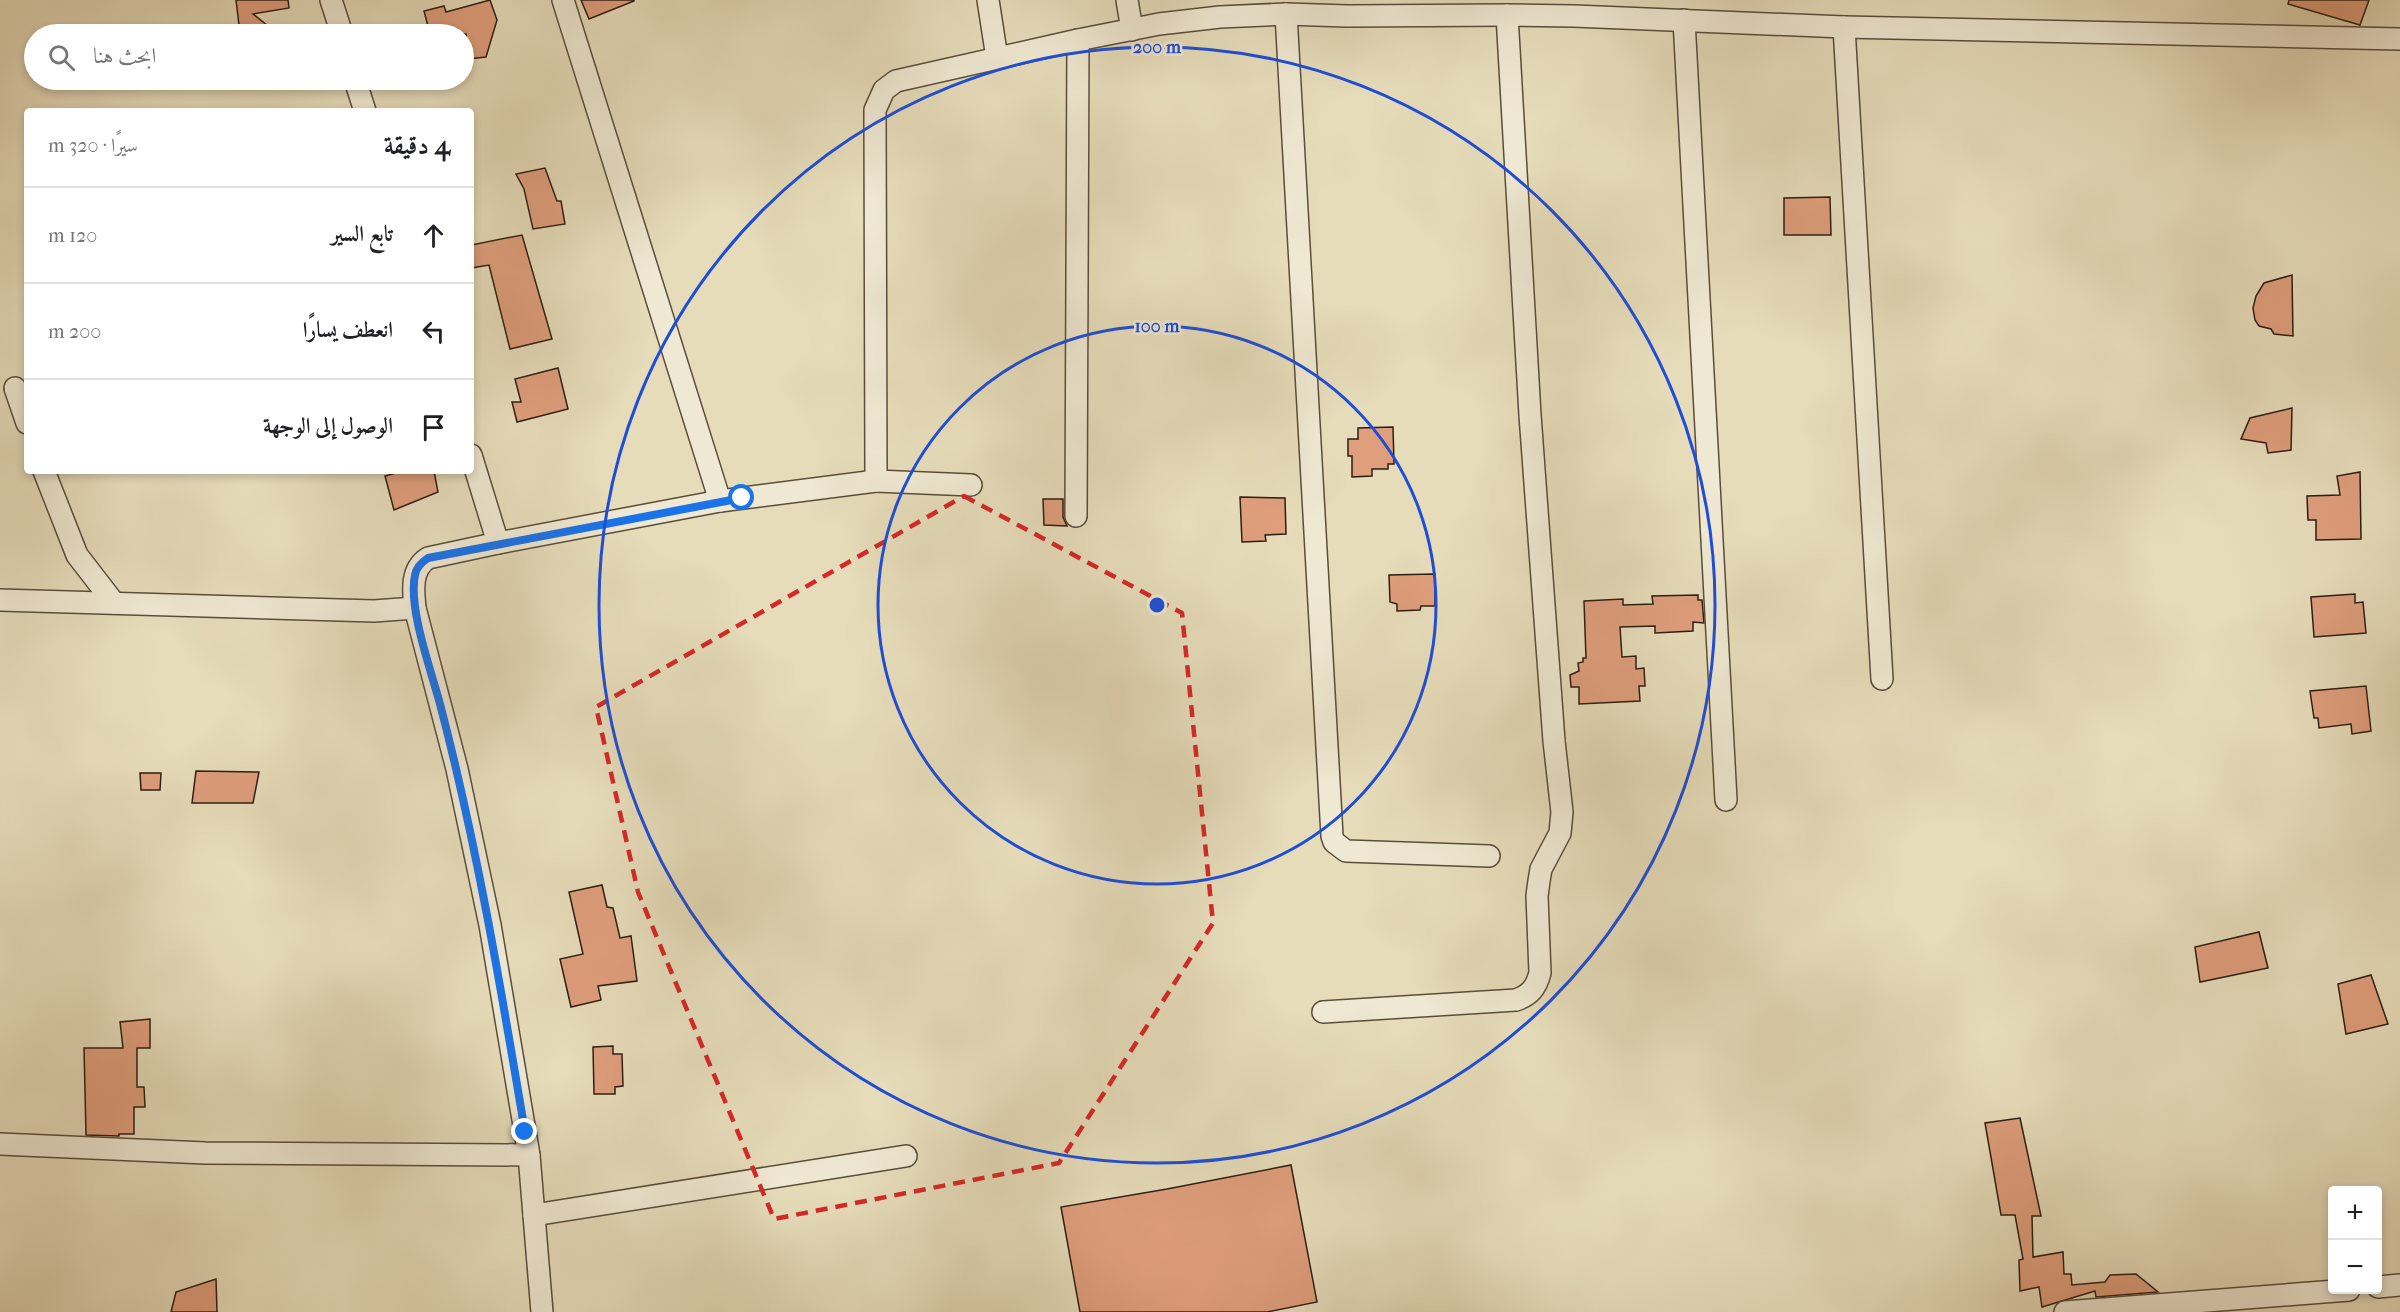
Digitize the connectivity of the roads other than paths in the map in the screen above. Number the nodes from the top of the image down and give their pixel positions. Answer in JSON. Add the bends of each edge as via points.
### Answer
{"nodes":[{"id":1,"x":331,"y":0,"type":"edge"},
{"id":2,"x":563,"y":0,"type":"edge"},
{"id":3,"x":988,"y":0,"type":"edge"},
{"id":4,"x":1126,"y":0,"type":"edge"},
{"id":5,"x":1346,"y":8,"type":"edge"},
{"id":6,"x":1574,"y":8,"type":"edge"},
{"id":7,"x":1286,"y":14,"type":"junction"},
{"id":8,"x":1507,"y":15,"type":"junction"},
{"id":9,"x":1684,"y":20,"type":"junction"},
{"id":10,"x":339,"y":24,"type":"edge"},
{"id":11,"x":1844,"y":27,"type":"junction"},
{"id":12,"x":1132,"y":30,"type":"junction"},
{"id":13,"x":2400,"y":39,"type":"edge"},
{"id":14,"x":1078,"y":40,"type":"junction"},
{"id":15,"x":998,"y":58,"type":"junction"},
{"id":16,"x":358,"y":90,"type":"edge"},
{"id":17,"x":364,"y":108,"type":"edge"},
{"id":18,"x":15,"y":388,"type":"dead end"},
{"id":19,"x":24,"y":414,"type":"edge"},
{"id":20,"x":474,"y":465,"type":"edge"},
{"id":21,"x":45,"y":474,"type":"edge"},
{"id":22,"x":876,"y":481,"type":"junction"},
{"id":23,"x":970,"y":485,"type":"dead end"},
{"id":24,"x":720,"y":501,"type":"junction"},
{"id":25,"x":1076,"y":516,"type":"dead end"},
{"id":26,"x":498,"y":543,"type":"junction"},
{"id":27,"x":0,"y":600,"type":"edge"},
{"id":28,"x":114,"y":603,"type":"junction"},
{"id":29,"x":415,"y":608,"type":"junction"},
{"id":30,"x":1882,"y":679,"type":"dead end"},
{"id":31,"x":1726,"y":800,"type":"dead end"},
{"id":32,"x":1489,"y":856,"type":"dead end"},
{"id":33,"x":1323,"y":1012,"type":"dead end"},
{"id":34,"x":0,"y":1144,"type":"edge"},
{"id":35,"x":529,"y":1155,"type":"junction"},
{"id":36,"x":906,"y":1156,"type":"dead end"},
{"id":37,"x":534,"y":1215,"type":"junction"},
{"id":38,"x":2400,"y":1285,"type":"edge"},
{"id":39,"x":2382,"y":1287,"type":"edge"},
{"id":40,"x":2328,"y":1292,"type":"edge"},
{"id":41,"x":542,"y":1312,"type":"edge"},
{"id":42,"x":2065,"y":1312,"type":"edge"}],
"edges":[{"from":1,"to":10,"type":"street"},
{"from":2,"to":24,"type":"street"},
{"from":3,"to":15,"type":"street"},
{"from":4,"to":12,"type":"street"},
{"from":5,"to":7,"type":"street"},
{"from":5,"to":8,"type":"street"},
{"from":6,"to":8,"type":"street"},
{"from":6,"to":9,"type":"street"},
{"from":7,"to":12,"type":"street","via":[[1220,17]]},
{"from":7,"to":32,"type":"street","via":[[1332,836],[1346,850]]},
{"from":8,"to":33,"type":"street","via":[[1531,426],[1562,812],[1560,833],[1539,881],[1540,973],[1532,991],[1516,1000]]},
{"from":9,"to":11,"type":"street"},
{"from":9,"to":31,"type":"street"},
{"from":11,"to":13,"type":"street"},
{"from":11,"to":30,"type":"street"},
{"from":12,"to":14,"type":"street"},
{"from":14,"to":15,"type":"street"},
{"from":14,"to":25,"type":"street"},
{"from":15,"to":22,"type":"street","via":[[896,81],[884,90],[875,110]]},
{"from":16,"to":17,"type":"street"},
{"from":18,"to":19,"type":"street"},
{"from":20,"to":26,"type":"street"},
{"from":21,"to":28,"type":"street","via":[[77,555]]},
{"from":22,"to":23,"type":"street"},
{"from":22,"to":24,"type":"street"},
{"from":24,"to":26,"type":"street"},
{"from":26,"to":29,"type":"street","via":[[421,562],[415,573]]},
{"from":27,"to":28,"type":"street"},
{"from":28,"to":29,"type":"street","via":[[374,611]]},
{"from":29,"to":35,"type":"street","via":[[457,769],[490,925]]},
{"from":34,"to":35,"type":"street","via":[[204,1153]]},
{"from":35,"to":37,"type":"street"},
{"from":36,"to":37,"type":"street"},
{"from":37,"to":41,"type":"street"},
{"from":38,"to":39,"type":"street"},
{"from":40,"to":42,"type":"street"}]}
